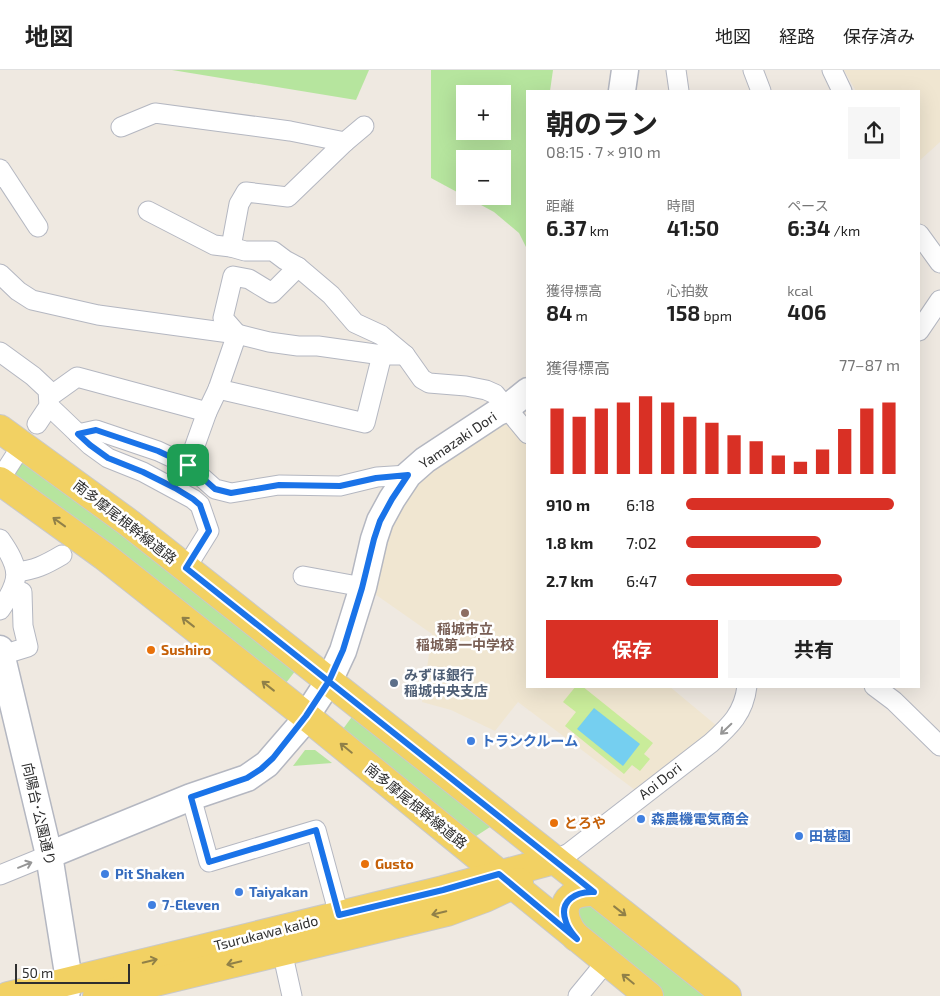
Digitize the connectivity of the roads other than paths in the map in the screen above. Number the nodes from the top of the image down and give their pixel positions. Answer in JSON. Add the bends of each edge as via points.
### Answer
{"nodes":[{"id":1,"x":625,"y":70,"type":"edge"},
{"id":2,"x":676,"y":70,"type":"edge"},
{"id":3,"x":753,"y":70,"type":"edge"},
{"id":4,"x":832,"y":70,"type":"edge"},
{"id":5,"x":622,"y":90,"type":"edge"},
{"id":6,"x":679,"y":90,"type":"edge"},
{"id":7,"x":761,"y":90,"type":"edge"},
{"id":8,"x":842,"y":90,"type":"edge"},
{"id":9,"x":121,"y":126,"type":"dead end"},
{"id":10,"x":364,"y":126,"type":"dead end"},
{"id":11,"x":345,"y":142,"type":"junction"},
{"id":12,"x":0,"y":169,"type":"edge"},
{"id":13,"x":148,"y":211,"type":"dead end"},
{"id":14,"x":38,"y":227,"type":"dead end"},
{"id":15,"x":920,"y":235,"type":"edge"},
{"id":16,"x":231,"y":247,"type":"junction"},
{"id":17,"x":940,"y":263,"type":"edge"},
{"id":18,"x":298,"y":267,"type":"junction"},
{"id":19,"x":0,"y":274,"type":"edge"},
{"id":20,"x":940,"y":300,"type":"edge"},
{"id":21,"x":920,"y":329,"type":"edge"},
{"id":22,"x":237,"y":334,"type":"junction"},
{"id":23,"x":0,"y":352,"type":"edge"},
{"id":24,"x":382,"y":355,"type":"junction"},
{"id":25,"x":404,"y":355,"type":"junction"},
{"id":26,"x":218,"y":389,"type":"junction"},
{"id":27,"x":526,"y":393,"type":"edge"},
{"id":28,"x":49,"y":402,"type":"junction"},
{"id":29,"x":507,"y":408,"type":"junction"},
{"id":30,"x":207,"y":412,"type":"junction"},
{"id":31,"x":37,"y":424,"type":"dead end"},
{"id":32,"x":0,"y":429,"type":"edge"},
{"id":33,"x":526,"y":432,"type":"edge"},
{"id":34,"x":78,"y":434,"type":"junction"},
{"id":35,"x":18,"y":453,"type":"dead end"},
{"id":36,"x":188,"y":465,"type":"junction"},
{"id":37,"x":408,"y":475,"type":"junction"},
{"id":38,"x":2,"y":477,"type":"edge"},
{"id":39,"x":0,"y":539,"type":"edge"},
{"id":40,"x":62,"y":555,"type":"dead end"},
{"id":41,"x":186,"y":568,"type":"junction"},
{"id":42,"x":303,"y":576,"type":"dead end"},
{"id":43,"x":15,"y":581,"type":"junction"},
{"id":44,"x":362,"y":588,"type":"junction"},
{"id":45,"x":0,"y":610,"type":"edge"},
{"id":46,"x":1,"y":652,"type":"edge"},
{"id":47,"x":329,"y":681,"type":"junction"},
{"id":48,"x":747,"y":688,"type":"edge"},
{"id":49,"x":877,"y":688,"type":"edge"},
{"id":50,"x":306,"y":716,"type":"junction"},
{"id":51,"x":940,"y":746,"type":"edge"},
{"id":52,"x":191,"y":797,"type":"junction"},
{"id":53,"x":49,"y":856,"type":"junction"},
{"id":54,"x":554,"y":860,"type":"junction"},
{"id":55,"x":0,"y":876,"type":"edge"},
{"id":56,"x":506,"y":880,"type":"junction"},
{"id":57,"x":594,"y":892,"type":"junction"},
{"id":58,"x":339,"y":915,"type":"junction"},
{"id":59,"x":577,"y":939,"type":"junction"},
{"id":60,"x":282,"y":951,"type":"junction"},
{"id":61,"x":606,"y":962,"type":"junction"},
{"id":62,"x":290,"y":989,"type":"edge"},
{"id":63,"x":70,"y":991,"type":"edge"},
{"id":64,"x":8,"y":996,"type":"edge"},
{"id":65,"x":96,"y":996,"type":"edge"},
{"id":66,"x":578,"y":996,"type":"edge"},
{"id":67,"x":649,"y":996,"type":"edge"},
{"id":68,"x":727,"y":996,"type":"edge"}],
"edges":[{"from":1,"to":5,"type":"street"},
{"from":2,"to":6,"type":"street"},
{"from":3,"to":7,"type":"street"},
{"from":4,"to":8,"type":"street"},
{"from":9,"to":11,"type":"street","via":[[155,113],[290,131]]},
{"from":10,"to":11,"type":"street"},
{"from":11,"to":16,"type":"street","via":[[288,197],[246,192],[239,204]]},
{"from":12,"to":14,"type":"street"},
{"from":13,"to":16,"type":"street","via":[[214,245]]},
{"from":15,"to":17,"type":"street"},
{"from":16,"to":18,"type":"street","via":[[245,251],[273,251]]},
{"from":18,"to":22,"type":"street","via":[[272,293],[249,279],[233,276],[223,318]]},
{"from":18,"to":25,"type":"street","via":[[331,295],[355,323],[381,335]]},
{"from":19,"to":22,"type":"street","via":[[18,291],[46,304],[98,315]]},
{"from":20,"to":21,"type":"street"},
{"from":22,"to":24,"type":"street","via":[[279,344]]},
{"from":22,"to":26,"type":"street"},
{"from":23,"to":28,"type":"street","via":[[48,390]]},
{"from":24,"to":25,"type":"street"},
{"from":24,"to":26,"type":"street","via":[[365,423]]},
{"from":25,"to":29,"type":"street","via":[[429,384],[486,390],[495,394]]},
{"from":26,"to":30,"type":"street"},
{"from":27,"to":29,"type":"street","name":"Yamazaki Dori"},
{"from":28,"to":30,"type":"street","via":[[77,378]]},
{"from":28,"to":31,"type":"street"},
{"from":28,"to":34,"type":"street"},
{"from":29,"to":33,"type":"street"},
{"from":29,"to":37,"type":"street","name":"Yamazaki Dori","via":[[439,451]]},
{"from":30,"to":36,"type":"street"},
{"from":32,"to":41,"type":"main road","name":"南多摩尾根幹線道路"},
{"from":34,"to":36,"type":"street","via":[[96,430]]},
{"from":34,"to":41,"type":"street","via":[[108,458],[175,488],[200,505],[209,531]]},
{"from":35,"to":38,"type":"street"},
{"from":36,"to":37,"type":"street","via":[[215,489],[231,493],[279,485],[340,486]]},
{"from":37,"to":44,"type":"street","name":"Yamazaki Dori","via":[[380,521]]},
{"from":50,"to":38,"type":"main road","name":"南多摩尾根幹線道路","one_way":true},
{"from":39,"to":43,"type":"street","via":[[14,560]]},
{"from":40,"to":43,"type":"street"},
{"from":41,"to":47,"type":"main road","name":"南多摩尾根幹線道路"},
{"from":42,"to":44,"type":"street"},
{"from":43,"to":45,"type":"street"},
{"from":43,"to":46,"type":"street","via":[[22,592],[22,626],[28,647]]},
{"from":44,"to":47,"type":"street","name":"Yamazaki Dori","via":[[343,650]]},
{"from":46,"to":53,"type":"street","name":"向陽台･公園通り"},
{"from":47,"to":50,"type":"street","name":"Yamazaki Dori"},
{"from":47,"to":54,"type":"main road","name":"南多摩尾根幹線道路"},
{"from":48,"to":54,"type":"street","name":"Aoi Dori","one_way":true,"via":[[737,718],[727,728],[569,853]]},
{"from":49,"to":51,"type":"street"},
{"from":50,"to":52,"type":"street","name":"Yamazaki Dori","via":[[261,769],[247,778]]},
{"from":56,"to":50,"type":"main road","name":"南多摩尾根幹線道路","one_way":true},
{"from":52,"to":53,"type":"street","name":"Yamazaki Dori"},
{"from":52,"to":58,"type":"street","via":[[209,862],[316,830]]},
{"from":55,"to":53,"type":"street","one_way":true},
{"from":53,"to":63,"type":"street","name":"向陽台･公園通り"},
{"from":54,"to":56,"type":"main road","name":"Tsurukawa kaido"},
{"from":54,"to":57,"type":"main road"},
{"from":56,"to":58,"type":"main road","name":"Tsurukawa kaido","via":[[443,890]]},
{"from":56,"to":59,"type":"main road"},
{"from":56,"to":60,"type":"main road","name":"Tsurukawa kaido","one_way":true,"via":[[485,898],[447,912]]},
{"from":57,"to":59,"type":"main road","via":[[585,891],[571,897],[565,909],[565,921]]},
{"from":57,"to":68,"type":"main road","one_way":true},
{"from":63,"to":58,"type":"main road","name":"Tsurukawa kaido","one_way":true},
{"from":59,"to":61,"type":"main road"},
{"from":60,"to":62,"type":"street"},
{"from":60,"to":65,"type":"main road","name":"Tsurukawa kaido","one_way":true},
{"from":61,"to":66,"type":"street"},
{"from":67,"to":61,"type":"main road","one_way":true},
{"from":63,"to":64,"type":"main road","name":"Tsurukawa kaido"}]}
